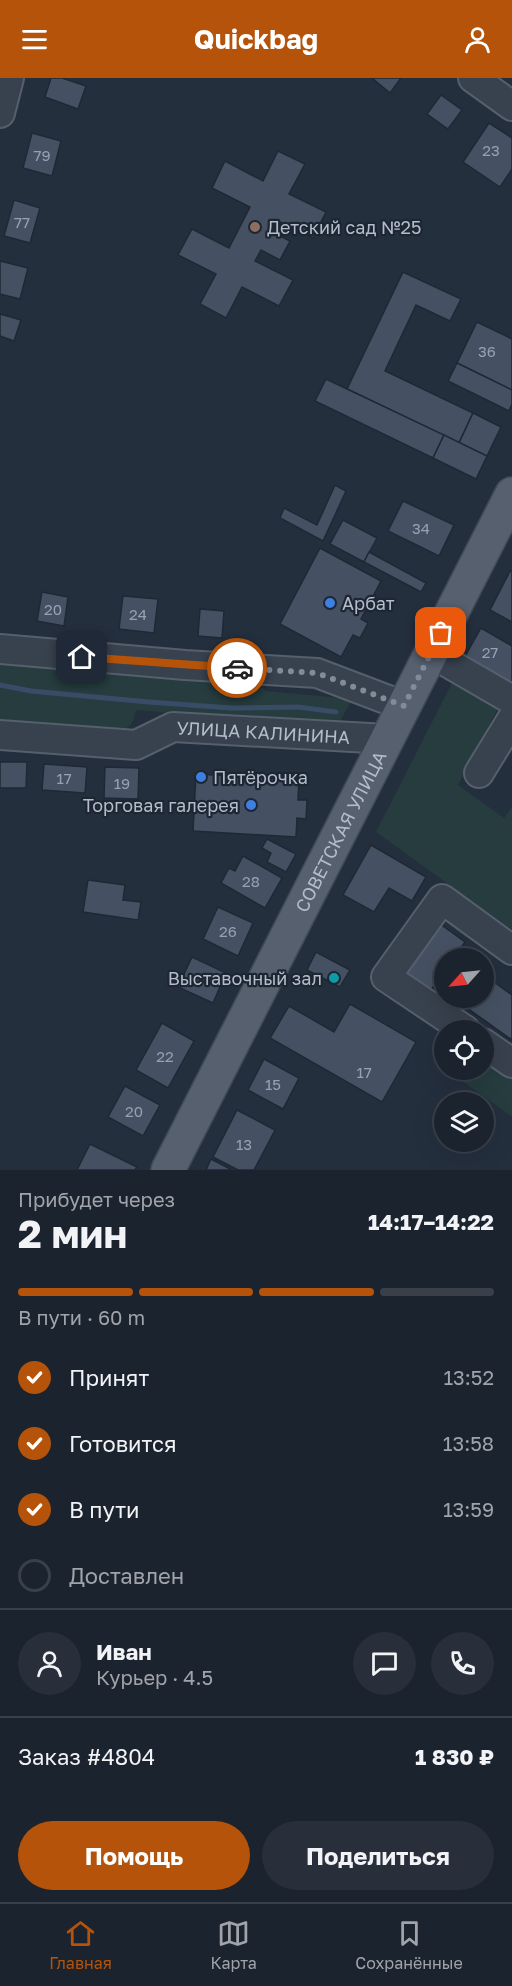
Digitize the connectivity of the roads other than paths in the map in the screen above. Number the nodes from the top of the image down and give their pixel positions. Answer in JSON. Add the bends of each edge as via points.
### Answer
{"nodes":[{"id":1,"x":9,"y":78,"type":"edge"},
{"id":2,"x":473,"y":78,"type":"edge"},
{"id":3,"x":512,"y":106,"type":"edge"},
{"id":4,"x":0,"y":113,"type":"edge"},
{"id":5,"x":512,"y":494,"type":"edge"},
{"id":6,"x":0,"y":649,"type":"edge"},
{"id":7,"x":431,"y":653,"type":"junction"},
{"id":8,"x":512,"y":700,"type":"edge"},
{"id":9,"x":404,"y":706,"type":"junction"},
{"id":10,"x":512,"y":719,"type":"edge"},
{"id":11,"x":0,"y":735,"type":"edge"},
{"id":12,"x":387,"y":739,"type":"junction"},
{"id":13,"x":479,"y":773,"type":"dead end"},
{"id":14,"x":512,"y":950,"type":"edge"},
{"id":15,"x":450,"y":1020,"type":"edge"},
{"id":16,"x":494,"y":1051,"type":"edge"},
{"id":17,"x":512,"y":1063,"type":"edge"},
{"id":18,"x":168,"y":1170,"type":"edge"}],
"edges":[{"from":1,"to":4,"type":"street"},
{"from":2,"to":3,"type":"street"},
{"from":5,"to":7,"type":"main road","name":"СОВЕТСКАЯ УЛИЦА"},
{"from":6,"to":9,"type":"street","via":[[317,673]]},
{"from":7,"to":8,"type":"street"},
{"from":7,"to":9,"type":"main road","name":"СОВЕТСКАЯ УЛИЦА"},
{"from":9,"to":12,"type":"main road","name":"СОВЕТСКАЯ УЛИЦА"},
{"from":10,"to":13,"type":"street"},
{"from":11,"to":12,"type":"street","name":"УЛИЦА КАЛИНИНА","via":[[136,746],[173,727]]},
{"from":12,"to":18,"type":"main road","name":"СОВЕТСКАЯ УЛИЦА"},
{"from":14,"to":15,"type":"street","via":[[442,899],[386,977]]},
{"from":16,"to":17,"type":"street"}]}
